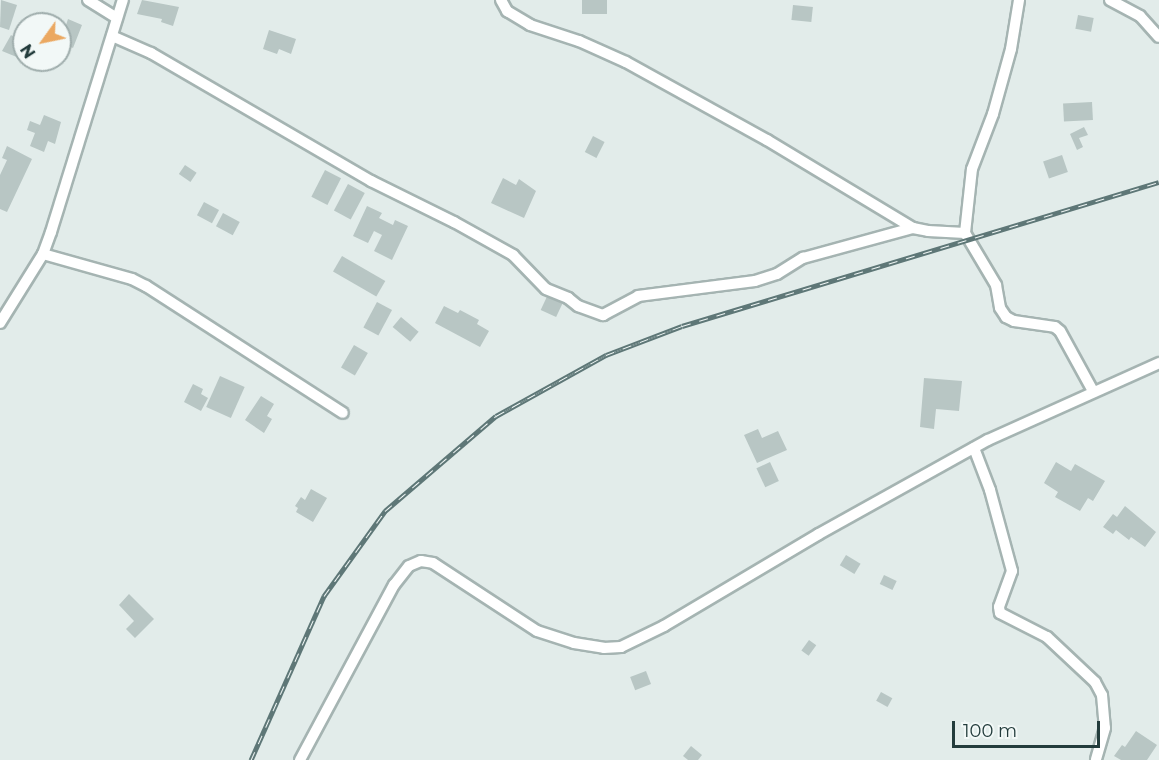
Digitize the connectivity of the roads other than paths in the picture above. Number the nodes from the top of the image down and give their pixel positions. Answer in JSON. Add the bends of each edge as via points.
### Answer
{"nodes":[{"id":1,"x":88,"y":0,"type":"edge"},
{"id":2,"x":123,"y":0,"type":"edge"},
{"id":3,"x":501,"y":0,"type":"edge"},
{"id":4,"x":1019,"y":0,"type":"edge"},
{"id":5,"x":1110,"y":0,"type":"edge"},
{"id":6,"x":117,"y":18,"type":"junction"},
{"id":7,"x":112,"y":36,"type":"junction"},
{"id":8,"x":1159,"y":37,"type":"edge"},
{"id":9,"x":913,"y":228,"type":"junction"},
{"id":10,"x":965,"y":233,"type":"junction"},
{"id":11,"x":43,"y":254,"type":"junction"},
{"id":12,"x":0,"y":323,"type":"edge"},
{"id":13,"x":1159,"y":363,"type":"edge"},
{"id":14,"x":1093,"y":392,"type":"junction"},
{"id":15,"x":343,"y":413,"type":"dead end"},
{"id":16,"x":974,"y":448,"type":"junction"},
{"id":17,"x":300,"y":760,"type":"edge"},
{"id":18,"x":1096,"y":760,"type":"edge"}],
"edges":[{"from":1,"to":6,"type":"street"},
{"from":2,"to":6,"type":"street"},
{"from":3,"to":9,"type":"street","via":[[507,11],[530,25],[579,41],[636,67]]},
{"from":4,"to":10,"type":"street","via":[[1011,49],[993,114],[972,169]]},
{"from":5,"to":8,"type":"street","via":[[1140,16]]},
{"from":6,"to":7,"type":"street"},
{"from":7,"to":9,"type":"street","via":[[151,53],[371,182],[484,238],[519,260],[546,289],[603,315],[638,296],[755,281],[777,274],[803,258]]},
{"from":7,"to":11,"type":"street"},
{"from":9,"to":10,"type":"street"},
{"from":10,"to":14,"type":"street","via":[[996,285],[1000,308],[1006,317],[1060,331]]},
{"from":11,"to":12,"type":"street"},
{"from":11,"to":15,"type":"street","via":[[146,286]]},
{"from":13,"to":14,"type":"street"},
{"from":14,"to":16,"type":"street"},
{"from":16,"to":17,"type":"street","via":[[621,647],[574,643],[537,631],[433,563],[420,561],[409,566],[394,585]]},
{"from":16,"to":18,"type":"street","via":[[1012,571],[1000,613],[1047,637],[1095,682],[1104,708],[1102,743]]}]}
